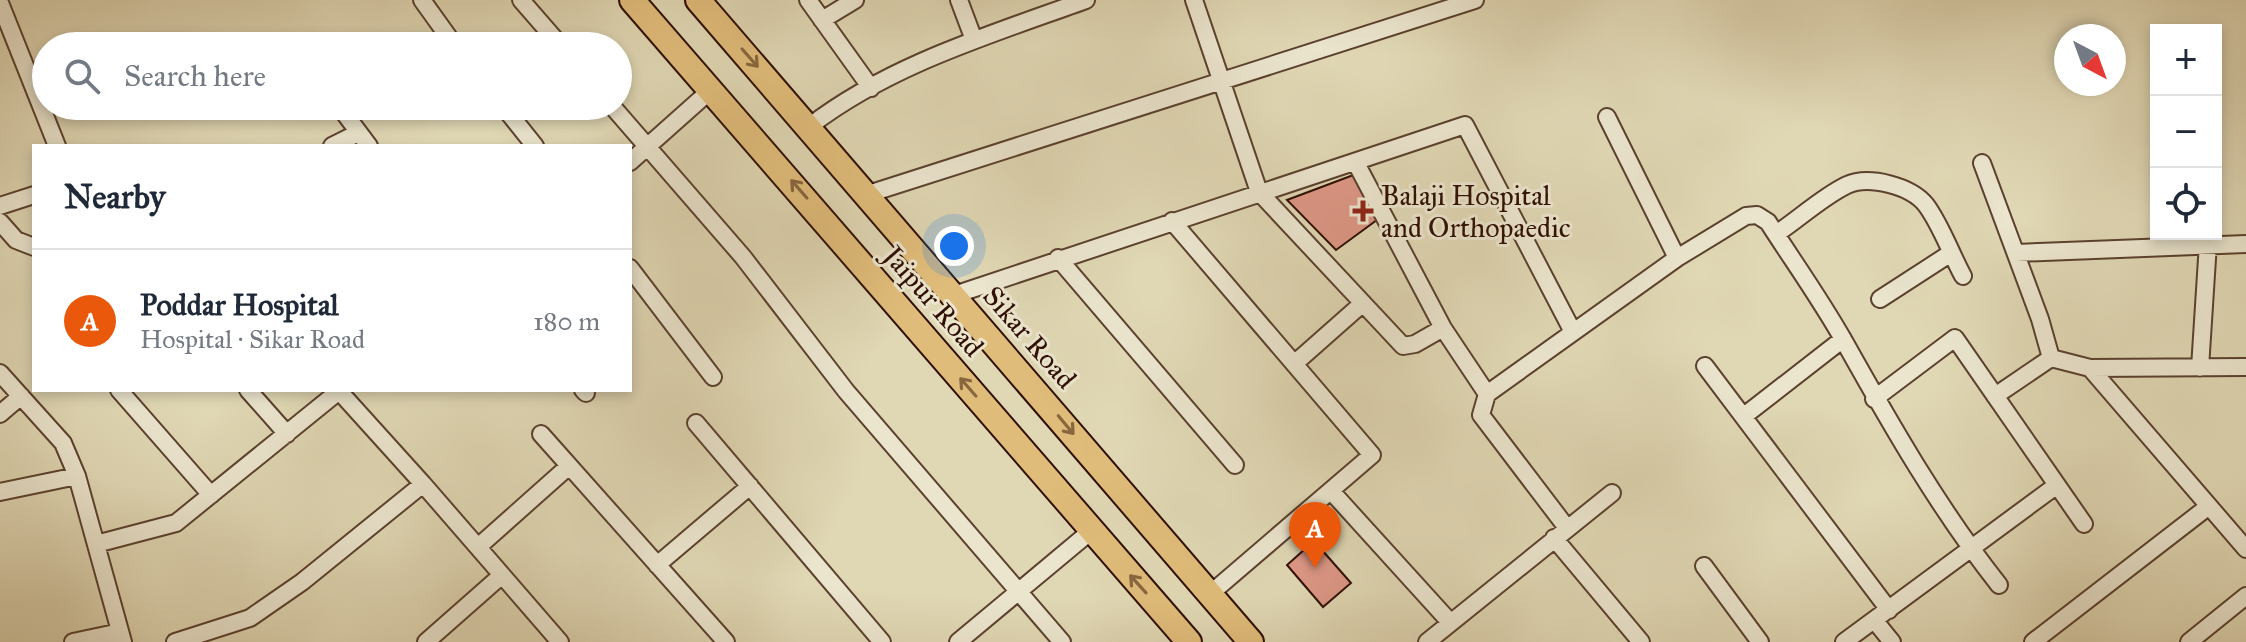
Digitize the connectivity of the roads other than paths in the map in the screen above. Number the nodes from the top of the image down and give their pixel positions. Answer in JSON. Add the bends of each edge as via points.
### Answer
{"nodes":[{"id":1,"x":422,"y":0,"type":"edge"},
{"id":2,"x":521,"y":0,"type":"edge"},
{"id":3,"x":632,"y":0,"type":"edge"},
{"id":4,"x":698,"y":0,"type":"edge"},
{"id":5,"x":808,"y":0,"type":"edge"},
{"id":6,"x":855,"y":0,"type":"edge"},
{"id":7,"x":959,"y":0,"type":"edge"},
{"id":8,"x":1086,"y":0,"type":"edge"},
{"id":9,"x":1194,"y":0,"type":"edge"},
{"id":10,"x":1475,"y":0,"type":"edge"},
{"id":11,"x":0,"y":3,"type":"edge"},
{"id":12,"x":822,"y":20,"type":"junction"},
{"id":13,"x":445,"y":32,"type":"edge"},
{"id":14,"x":549,"y":32,"type":"edge"},
{"id":15,"x":974,"y":40,"type":"junction"},
{"id":16,"x":1221,"y":81,"type":"junction"},
{"id":17,"x":32,"y":83,"type":"edge"},
{"id":18,"x":871,"y":88,"type":"junction"},
{"id":19,"x":712,"y":89,"type":"junction"},
{"id":20,"x":1607,"y":117,"type":"dead end"},
{"id":21,"x":47,"y":120,"type":"edge"},
{"id":22,"x":349,"y":120,"type":"edge"},
{"id":23,"x":514,"y":120,"type":"edge"},
{"id":24,"x":624,"y":120,"type":"edge"},
{"id":25,"x":810,"y":126,"type":"junction"},
{"id":26,"x":358,"y":133,"type":"junction"},
{"id":27,"x":56,"y":144,"type":"edge"},
{"id":28,"x":336,"y":144,"type":"edge"},
{"id":29,"x":367,"y":144,"type":"edge"},
{"id":30,"x":533,"y":144,"type":"edge"},
{"id":31,"x":647,"y":148,"type":"junction"},
{"id":32,"x":632,"y":160,"type":"edge"},
{"id":33,"x":1356,"y":163,"type":"junction"},
{"id":34,"x":1982,"y":163,"type":"dead end"},
{"id":35,"x":1259,"y":192,"type":"junction"},
{"id":36,"x":868,"y":194,"type":"junction"},
{"id":37,"x":32,"y":196,"type":"edge"},
{"id":38,"x":0,"y":206,"type":"edge"},
{"id":39,"x":1172,"y":221,"type":"junction"},
{"id":40,"x":0,"y":222,"type":"edge"},
{"id":41,"x":1776,"y":234,"type":"junction"},
{"id":42,"x":2208,"y":243,"type":"junction"},
{"id":43,"x":2246,"y":244,"type":"edge"},
{"id":44,"x":32,"y":246,"type":"edge"},
{"id":45,"x":1951,"y":253,"type":"junction"},
{"id":46,"x":2016,"y":253,"type":"junction"},
{"id":47,"x":1058,"y":258,"type":"junction"},
{"id":48,"x":1677,"y":258,"type":"junction"},
{"id":49,"x":632,"y":271,"type":"edge"},
{"id":50,"x":1963,"y":276,"type":"dead end"},
{"id":51,"x":954,"y":295,"type":"junction"},
{"id":52,"x":1880,"y":299,"type":"dead end"},
{"id":53,"x":1363,"y":303,"type":"junction"},
{"id":54,"x":1443,"y":328,"type":"junction"},
{"id":55,"x":1573,"y":332,"type":"junction"},
{"id":56,"x":1843,"y":339,"type":"junction"},
{"id":57,"x":2051,"y":358,"type":"junction"},
{"id":58,"x":1294,"y":364,"type":"junction"},
{"id":59,"x":1705,"y":366,"type":"dead end"},
{"id":60,"x":2090,"y":368,"type":"junction"},
{"id":61,"x":2200,"y":368,"type":"junction"},
{"id":62,"x":2245,"y":368,"type":"edge"},
{"id":63,"x":0,"y":373,"type":"edge"},
{"id":64,"x":713,"y":377,"type":"dead end"},
{"id":65,"x":121,"y":392,"type":"edge"},
{"id":66,"x":250,"y":392,"type":"edge"},
{"id":67,"x":338,"y":392,"type":"edge"},
{"id":68,"x":340,"y":392,"type":"edge"},
{"id":69,"x":1487,"y":394,"type":"junction"},
{"id":70,"x":21,"y":396,"type":"junction"},
{"id":71,"x":1995,"y":396,"type":"junction"},
{"id":72,"x":1874,"y":399,"type":"junction"},
{"id":73,"x":0,"y":414,"type":"edge"},
{"id":74,"x":1744,"y":416,"type":"junction"},
{"id":75,"x":696,"y":423,"type":"dead end"},
{"id":76,"x":287,"y":434,"type":"junction"},
{"id":77,"x":541,"y":434,"type":"dead end"},
{"id":78,"x":1235,"y":465,"type":"dead end"},
{"id":79,"x":569,"y":466,"type":"junction"},
{"id":80,"x":77,"y":476,"type":"junction"},
{"id":81,"x":423,"y":484,"type":"junction"},
{"id":82,"x":2057,"y":485,"type":"junction"},
{"id":83,"x":750,"y":486,"type":"junction"},
{"id":84,"x":1331,"y":491,"type":"junction"},
{"id":85,"x":0,"y":492,"type":"edge"},
{"id":86,"x":1612,"y":493,"type":"dead end"},
{"id":87,"x":211,"y":495,"type":"junction"},
{"id":88,"x":2209,"y":506,"type":"junction"},
{"id":89,"x":2084,"y":524,"type":"dead end"},
{"id":90,"x":1091,"y":531,"type":"junction"},
{"id":91,"x":1561,"y":533,"type":"junction"},
{"id":92,"x":96,"y":544,"type":"junction"},
{"id":93,"x":478,"y":547,"type":"junction"},
{"id":94,"x":1970,"y":549,"type":"junction"},
{"id":95,"x":2246,"y":549,"type":"edge"},
{"id":96,"x":657,"y":565,"type":"junction"},
{"id":97,"x":1704,"y":566,"type":"dead end"},
{"id":98,"x":502,"y":575,"type":"junction"},
{"id":99,"x":1999,"y":585,"type":"dead end"},
{"id":100,"x":1019,"y":590,"type":"junction"},
{"id":101,"x":1210,"y":594,"type":"junction"},
{"id":102,"x":2246,"y":596,"type":"edge"},
{"id":103,"x":1889,"y":610,"type":"junction"},
{"id":104,"x":1449,"y":621,"type":"junction"},
{"id":105,"x":1875,"y":621,"type":"junction"},
{"id":106,"x":220,"y":635,"type":"edge"},
{"id":107,"x":121,"y":637,"type":"edge"},
{"id":108,"x":73,"y":642,"type":"edge"},
{"id":109,"x":175,"y":642,"type":"edge"},
{"id":110,"x":426,"y":642,"type":"edge"},
{"id":111,"x":560,"y":642,"type":"edge"},
{"id":112,"x":726,"y":642,"type":"edge"},
{"id":113,"x":882,"y":642,"type":"edge"},
{"id":114,"x":958,"y":642,"type":"edge"},
{"id":115,"x":1062,"y":642,"type":"edge"},
{"id":116,"x":1189,"y":642,"type":"edge"},
{"id":117,"x":1251,"y":642,"type":"edge"},
{"id":118,"x":1427,"y":642,"type":"edge"},
{"id":119,"x":1641,"y":642,"type":"edge"},
{"id":120,"x":1760,"y":642,"type":"edge"},
{"id":121,"x":1844,"y":642,"type":"edge"},
{"id":122,"x":1892,"y":642,"type":"edge"},
{"id":123,"x":2033,"y":642,"type":"edge"},
{"id":124,"x":2189,"y":642,"type":"edge"}],
"edges":[{"from":1,"to":13,"type":"street"},
{"from":2,"to":14,"type":"street"},
{"from":3,"to":19,"type":"main road","name":"Jaipur Road"},
{"from":4,"to":25,"type":"main road","name":"Sikar Road","one_way":true},
{"from":5,"to":12,"type":"street"},
{"from":6,"to":12,"type":"street"},
{"from":7,"to":15,"type":"street"},
{"from":8,"to":15,"type":"street"},
{"from":9,"to":16,"type":"street"},
{"from":10,"to":16,"type":"street"},
{"from":11,"to":17,"type":"street"},
{"from":12,"to":18,"type":"street"},
{"from":15,"to":18,"type":"street"},
{"from":16,"to":35,"type":"street"},
{"from":16,"to":36,"type":"street"},
{"from":18,"to":25,"type":"street","via":[[845,99]]},
{"from":19,"to":31,"type":"street"},
{"from":90,"to":19,"type":"main road","name":"Jaipur Road","one_way":true},
{"from":20,"to":48,"type":"street"},
{"from":21,"to":27,"type":"street"},
{"from":22,"to":26,"type":"street"},
{"from":23,"to":30,"type":"street"},
{"from":24,"to":31,"type":"street"},
{"from":25,"to":36,"type":"main road","name":"Sikar Road"},
{"from":26,"to":28,"type":"street"},
{"from":26,"to":29,"type":"street"},
{"from":31,"to":32,"type":"street"},
{"from":31,"to":100,"type":"street","via":[[743,257],[846,391]]},
{"from":33,"to":35,"type":"street"},
{"from":33,"to":54,"type":"street"},
{"from":33,"to":55,"type":"street","via":[[1465,125]]},
{"from":34,"to":46,"type":"street"},
{"from":35,"to":39,"type":"street"},
{"from":35,"to":53,"type":"street"},
{"from":36,"to":51,"type":"main road","name":"Sikar Road"},
{"from":37,"to":38,"type":"street"},
{"from":39,"to":47,"type":"street"},
{"from":39,"to":58,"type":"street"},
{"from":40,"to":44,"type":"street","via":[[16,240]]},
{"from":41,"to":45,"type":"street","via":[[1849,184],[1868,182],[1910,191],[1926,204]]},
{"from":41,"to":48,"type":"street","via":[[1762,217],[1746,216]]},
{"from":41,"to":56,"type":"street"},
{"from":42,"to":43,"type":"street"},
{"from":42,"to":46,"type":"street"},
{"from":42,"to":61,"type":"street"},
{"from":45,"to":50,"type":"street"},
{"from":45,"to":52,"type":"street"},
{"from":46,"to":57,"type":"street"},
{"from":47,"to":51,"type":"street"},
{"from":47,"to":78,"type":"street"},
{"from":48,"to":55,"type":"street"},
{"from":49,"to":64,"type":"street"},
{"from":51,"to":101,"type":"main road","name":"Sikar Road","one_way":true},
{"from":53,"to":54,"type":"street","via":[[1403,346]]},
{"from":53,"to":58,"type":"street"},
{"from":54,"to":69,"type":"street"},
{"from":55,"to":69,"type":"street"},
{"from":56,"to":72,"type":"street"},
{"from":56,"to":74,"type":"street"},
{"from":57,"to":60,"type":"street"},
{"from":57,"to":71,"type":"street"},
{"from":58,"to":84,"type":"street","via":[[1372,455]]},
{"from":59,"to":74,"type":"street"},
{"from":60,"to":61,"type":"street"},
{"from":60,"to":88,"type":"street"},
{"from":61,"to":62,"type":"street"},
{"from":63,"to":70,"type":"street"},
{"from":65,"to":87,"type":"street"},
{"from":66,"to":76,"type":"street"},
{"from":67,"to":76,"type":"street"},
{"from":68,"to":81,"type":"street"},
{"from":69,"to":91,"type":"street","via":[[1481,415]]},
{"from":70,"to":73,"type":"street"},
{"from":70,"to":80,"type":"street","via":[[63,443]]},
{"from":71,"to":72,"type":"street","via":[[1955,338]]},
{"from":71,"to":82,"type":"street"},
{"from":72,"to":94,"type":"street"},
{"from":74,"to":103,"type":"street"},
{"from":75,"to":83,"type":"street"},
{"from":76,"to":87,"type":"street"},
{"from":77,"to":79,"type":"street"},
{"from":79,"to":93,"type":"street"},
{"from":79,"to":96,"type":"street"},
{"from":80,"to":85,"type":"street"},
{"from":80,"to":92,"type":"street"},
{"from":81,"to":93,"type":"street"},
{"from":81,"to":106,"type":"street","via":[[302,582]]},
{"from":82,"to":89,"type":"street"},
{"from":82,"to":94,"type":"street"},
{"from":83,"to":96,"type":"street"},
{"from":83,"to":113,"type":"street"},
{"from":84,"to":101,"type":"street"},
{"from":84,"to":104,"type":"street"},
{"from":86,"to":91,"type":"street"},
{"from":87,"to":92,"type":"street","via":[[176,523]]},
{"from":88,"to":95,"type":"street"},
{"from":88,"to":123,"type":"street"},
{"from":90,"to":100,"type":"street"},
{"from":116,"to":90,"type":"main road","name":"Jaipur Road","one_way":true},
{"from":91,"to":104,"type":"street"},
{"from":91,"to":119,"type":"street"},
{"from":92,"to":107,"type":"street"},
{"from":93,"to":98,"type":"street"},
{"from":94,"to":99,"type":"street"},
{"from":94,"to":103,"type":"street"},
{"from":96,"to":112,"type":"street"},
{"from":97,"to":120,"type":"street"},
{"from":98,"to":110,"type":"street"},
{"from":98,"to":111,"type":"street"},
{"from":100,"to":114,"type":"street"},
{"from":100,"to":115,"type":"street"},
{"from":101,"to":117,"type":"main road","name":"Sikar Road"},
{"from":102,"to":124,"type":"street"},
{"from":103,"to":105,"type":"street"},
{"from":104,"to":118,"type":"street"},
{"from":105,"to":121,"type":"street"},
{"from":105,"to":122,"type":"street"},
{"from":106,"to":109,"type":"street"},
{"from":107,"to":108,"type":"street"}]}
